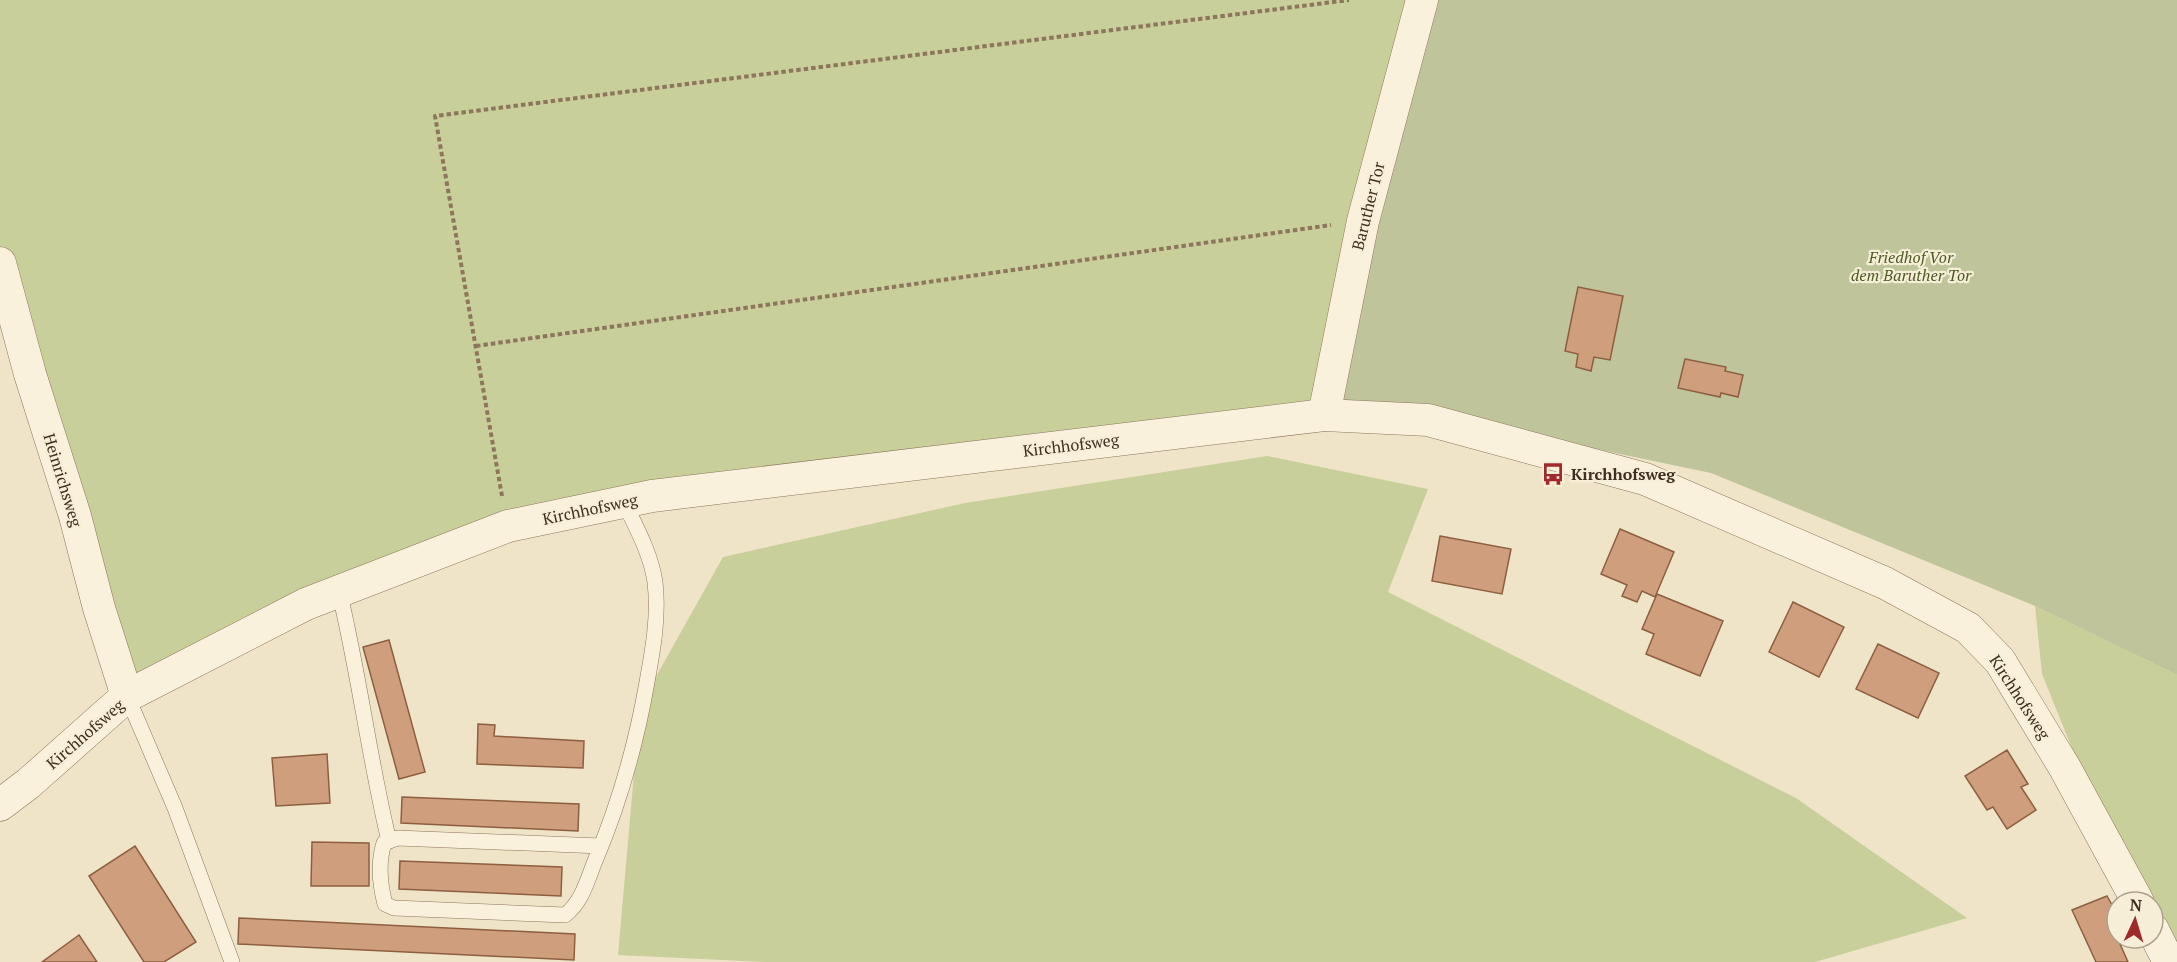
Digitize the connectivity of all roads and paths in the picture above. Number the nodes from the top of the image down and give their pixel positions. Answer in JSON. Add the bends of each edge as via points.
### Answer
{"nodes":[{"id":1,"x":1349,"y":0,"type":"edge"},
{"id":2,"x":1422,"y":0,"type":"edge"},
{"id":3,"x":1363,"y":221,"type":"junction"},
{"id":4,"x":0,"y":263,"type":"edge"},
{"id":5,"x":476,"y":346,"type":"junction"},
{"id":6,"x":1324,"y":415,"type":"junction"},
{"id":7,"x":624,"y":502,"type":"junction"},
{"id":8,"x":508,"y":526,"type":"junction"},
{"id":9,"x":339,"y":591,"type":"junction"},
{"id":10,"x":127,"y":696,"type":"junction"},
{"id":11,"x":0,"y":805,"type":"edge"},
{"id":12,"x":389,"y":841,"type":"junction"},
{"id":13,"x":601,"y":846,"type":"junction"},
{"id":14,"x":2131,"y":890,"type":"edge"},
{"id":15,"x":232,"y":962,"type":"edge"}],
"edges":[{"from":1,"to":5,"type":"path","via":[[435,116]]},
{"from":2,"to":3,"type":"street","name":"Baruther Tor"},
{"from":3,"to":5,"type":"path"},
{"from":3,"to":6,"type":"street","name":"Baruther Tor"},
{"from":4,"to":10,"type":"street","name":"Heinrichsweg"},
{"from":5,"to":8,"type":"path"},
{"from":6,"to":7,"type":"street","name":"Kirchhofsweg","via":[[664,494]]},
{"from":6,"to":14,"type":"street","name":"Kirchhofsweg","via":[[1428,420],[1645,479],[1885,583],[1968,628],[2000,661],[2065,768]]},
{"from":7,"to":8,"type":"street","name":"Kirchhofsweg"},
{"from":7,"to":13,"type":"lane","via":[[646,548],[655,582],[655,635],[637,742],[618,807]]},
{"from":8,"to":9,"type":"street","name":"Kirchhofsweg"},
{"from":9,"to":10,"type":"street","name":"Kirchhofsweg"},
{"from":9,"to":12,"type":"lane"},
{"from":10,"to":11,"type":"street","name":"Kirchhofsweg"},
{"from":10,"to":15,"type":"lane","via":[[175,808]]},
{"from":12,"to":13,"type":"lane","via":[[397,838]]},
{"from":12,"to":13,"type":"lane","via":[[384,843],[381,854],[382,892],[385,904],[394,908],[565,915],[576,907]]}]}
